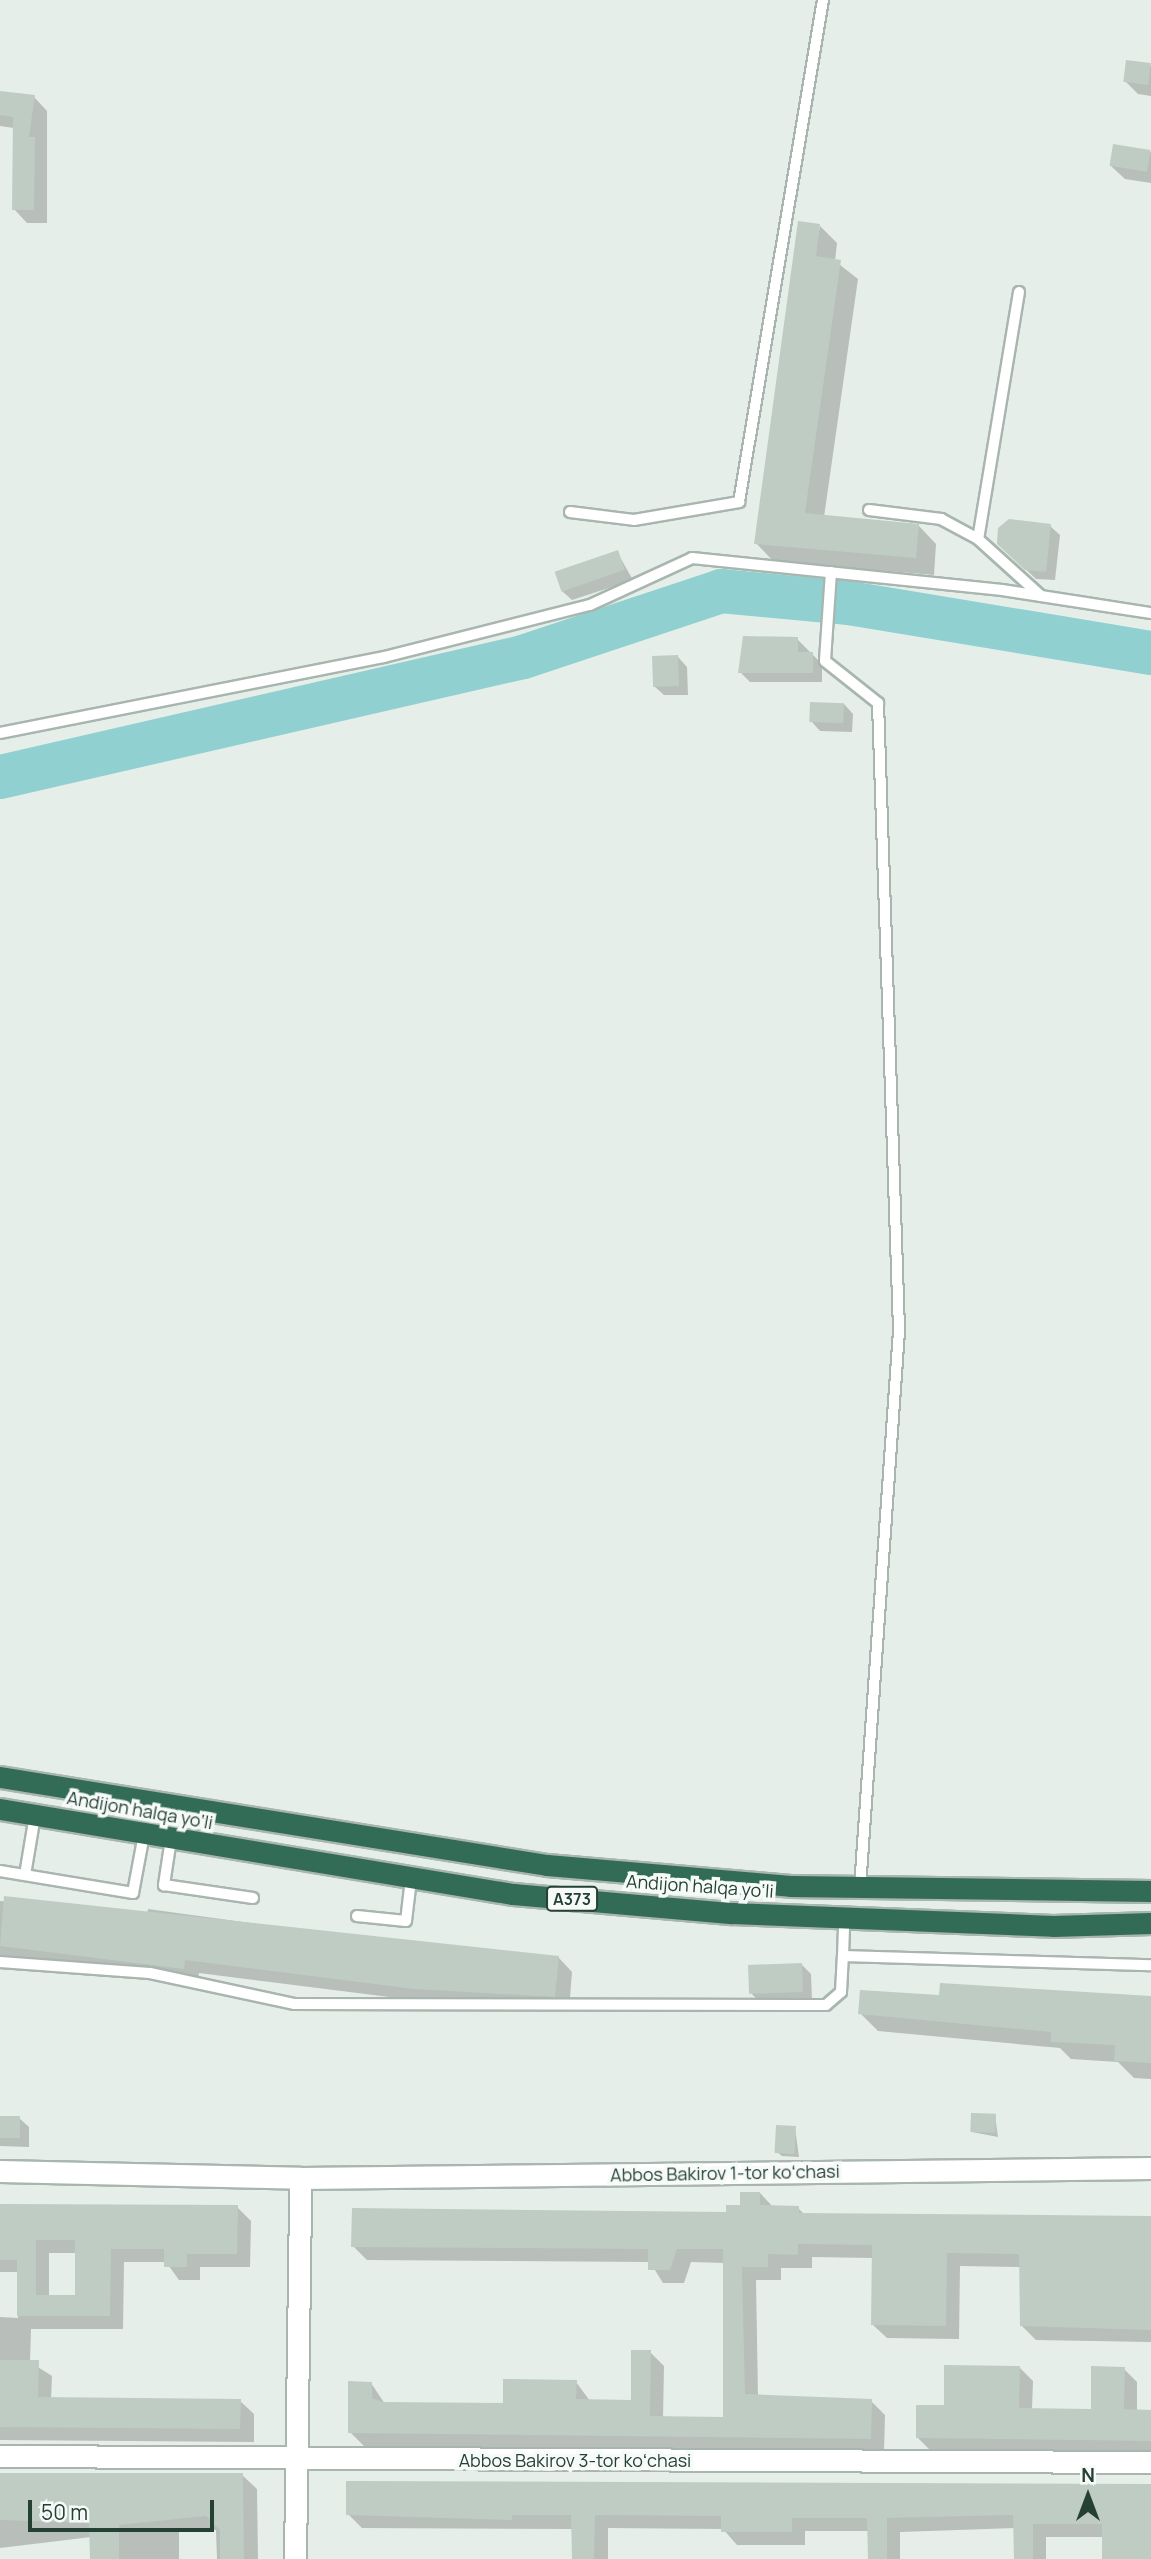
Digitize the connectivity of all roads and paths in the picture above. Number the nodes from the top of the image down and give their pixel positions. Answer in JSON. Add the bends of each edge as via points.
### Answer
{"nodes":[{"id":1,"x":823,"y":0,"type":"edge"},
{"id":2,"x":1018,"y":292,"type":"dead end"},
{"id":3,"x":869,"y":510,"type":"dead end"},
{"id":4,"x":570,"y":512,"type":"dead end"},
{"id":5,"x":978,"y":539,"type":"junction"},
{"id":6,"x":831,"y":577,"type":"junction"},
{"id":7,"x":1041,"y":596,"type":"junction"},
{"id":8,"x":1151,"y":613,"type":"edge"},
{"id":9,"x":0,"y":733,"type":"edge"},
{"id":10,"x":0,"y":1777,"type":"edge"},
{"id":11,"x":0,"y":1809,"type":"edge"},
{"id":12,"x":35,"y":1815,"type":"junction"},
{"id":13,"x":144,"y":1834,"type":"junction"},
{"id":14,"x":171,"y":1839,"type":"junction"},
{"id":15,"x":0,"y":1871,"type":"edge"},
{"id":16,"x":25,"y":1875,"type":"junction"},
{"id":17,"x":411,"y":1879,"type":"junction"},
{"id":18,"x":860,"y":1888,"type":"junction"},
{"id":19,"x":1151,"y":1891,"type":"edge"},
{"id":20,"x":253,"y":1898,"type":"dead end"},
{"id":21,"x":357,"y":1916,"type":"dead end"},
{"id":22,"x":844,"y":1918,"type":"junction"},
{"id":23,"x":1151,"y":1923,"type":"edge"},
{"id":24,"x":843,"y":1956,"type":"junction"},
{"id":25,"x":0,"y":1962,"type":"edge"},
{"id":26,"x":1151,"y":1965,"type":"edge"},
{"id":27,"x":1151,"y":2168,"type":"edge"},
{"id":28,"x":0,"y":2171,"type":"edge"},
{"id":29,"x":300,"y":2178,"type":"junction"},
{"id":30,"x":0,"y":2456,"type":"edge"},
{"id":31,"x":297,"y":2458,"type":"junction"},
{"id":32,"x":1151,"y":2462,"type":"edge"},
{"id":33,"x":295,"y":2559,"type":"edge"}],
"edges":[{"from":1,"to":4,"type":"lane","via":[[739,502],[634,520]]},
{"from":2,"to":5,"type":"lane"},
{"from":3,"to":5,"type":"lane","via":[[941,519]]},
{"from":5,"to":7,"type":"lane"},
{"from":6,"to":7,"type":"lane"},
{"from":6,"to":9,"type":"lane","via":[[692,558],[590,605],[474,634]]},
{"from":6,"to":18,"type":"lane","via":[[824,661],[878,703],[900,1331]]},
{"from":7,"to":8,"type":"lane"},
{"from":10,"to":18,"type":"highway","name":"Andijon halqa yo‘li","number":"A373","via":[[547,1865]]},
{"from":11,"to":12,"type":"highway","name":"Andijon halqa yo‘li","number":"A373"},
{"from":12,"to":13,"type":"highway","name":"Andijon halqa yo‘li","number":"A373"},
{"from":12,"to":16,"type":"lane"},
{"from":13,"to":14,"type":"highway","name":"Andijon halqa yo‘li","number":"A373"},
{"from":13,"to":16,"type":"lane","via":[[133,1893]]},
{"from":14,"to":17,"type":"highway","name":"Andijon halqa yo‘li","number":"A373"},
{"from":14,"to":20,"type":"lane","via":[[164,1885]]},
{"from":15,"to":16,"type":"lane"},
{"from":17,"to":21,"type":"lane","via":[[406,1921]]},
{"from":17,"to":22,"type":"highway","name":"Andijon halqa yo‘li","number":"A373","via":[[513,1894]]},
{"from":18,"to":19,"type":"highway","name":"Andijon halqa yo‘li","number":"A373"},
{"from":22,"to":23,"type":"highway","name":"Andijon halqa yo‘li","number":"A373"},
{"from":22,"to":24,"type":"lane"},
{"from":24,"to":25,"type":"lane","via":[[841,1992],[826,2005],[294,2004],[150,1973]]},
{"from":24,"to":26,"type":"lane"},
{"from":27,"to":29,"type":"street","name":"Abbos Bakirov 1-tor koʻchasi"},
{"from":28,"to":29,"type":"street","name":"Abbos Bakirov 1-tor koʻchasi"},
{"from":29,"to":31,"type":"street"},
{"from":30,"to":31,"type":"street","name":"Abbos Bakirov 3-tor koʻchasi"},
{"from":31,"to":32,"type":"street","name":"Abbos Bakirov 3-tor koʻchasi"},
{"from":31,"to":33,"type":"street"}]}
